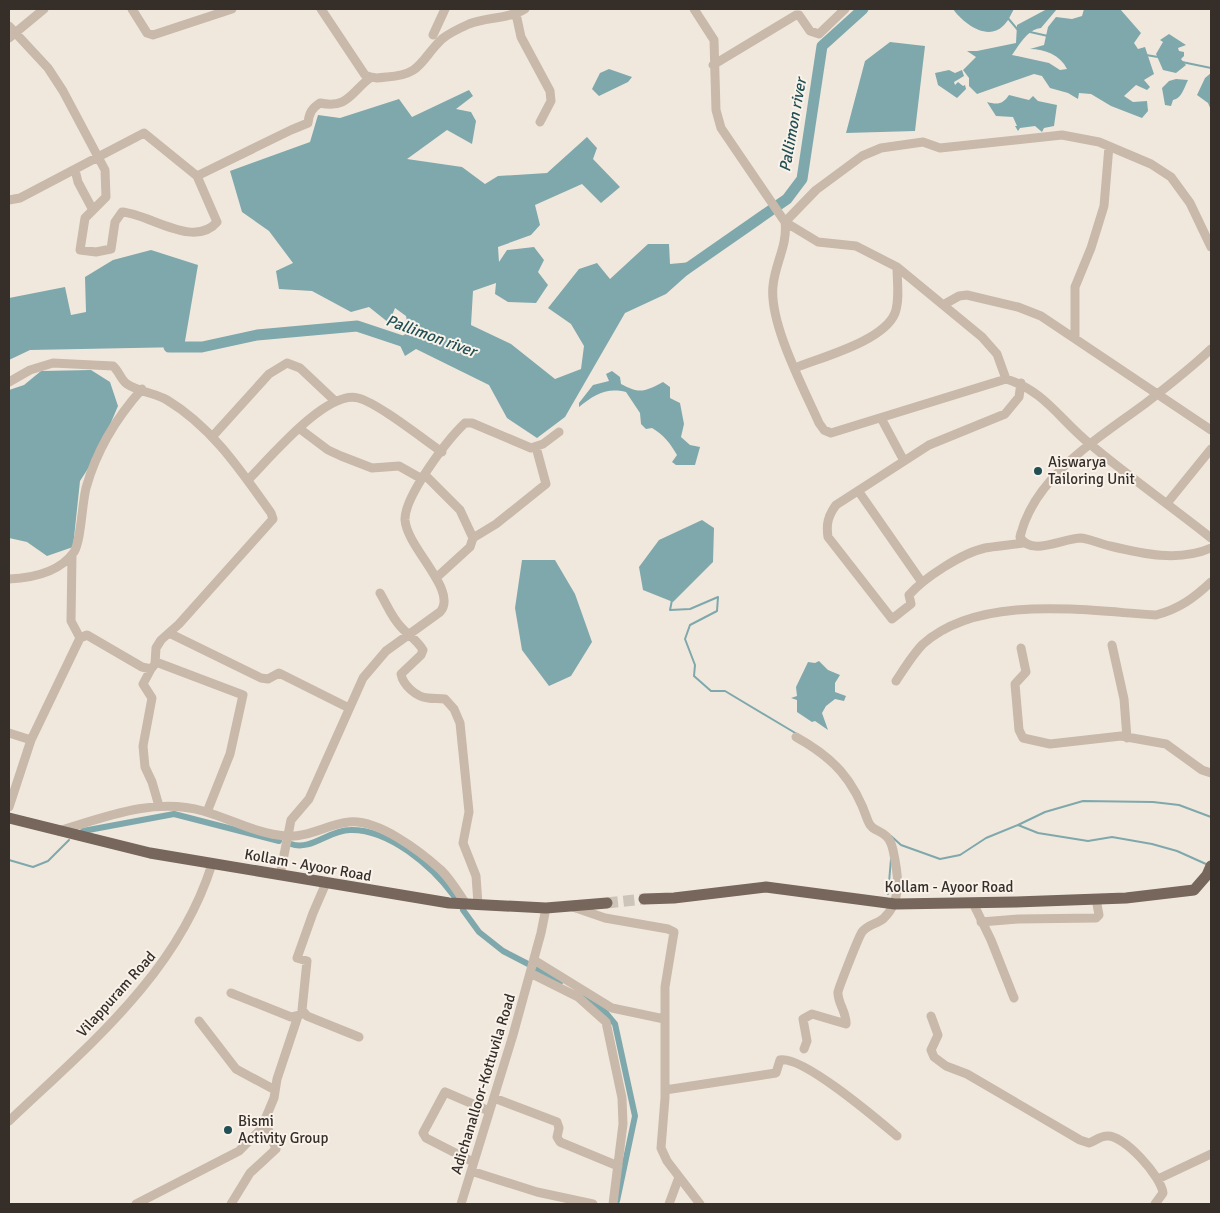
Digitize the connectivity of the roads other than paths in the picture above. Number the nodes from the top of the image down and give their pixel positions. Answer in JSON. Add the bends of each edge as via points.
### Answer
{"nodes":[{"id":1,"x":44,"y":9,"type":"edge"},
{"id":2,"x":132,"y":9,"type":"edge"},
{"id":3,"x":232,"y":9,"type":"edge"},
{"id":4,"x":321,"y":9,"type":"edge"},
{"id":5,"x":446,"y":9,"type":"edge"},
{"id":6,"x":525,"y":9,"type":"edge"},
{"id":7,"x":694,"y":9,"type":"edge"},
{"id":8,"x":845,"y":9,"type":"edge"},
{"id":9,"x":516,"y":14,"type":"junction"},
{"id":10,"x":11,"y":32,"type":"edge"},
{"id":11,"x":433,"y":35,"type":"dead end"},
{"id":12,"x":713,"y":65,"type":"junction"},
{"id":13,"x":370,"y":78,"type":"junction"},
{"id":14,"x":540,"y":122,"type":"dead end"},
{"id":15,"x":1109,"y":146,"type":"junction"},
{"id":16,"x":98,"y":157,"type":"junction"},
{"id":17,"x":74,"y":170,"type":"junction"},
{"id":18,"x":197,"y":176,"type":"junction"},
{"id":19,"x":9,"y":200,"type":"edge"},
{"id":20,"x":92,"y":210,"type":"junction"},
{"id":21,"x":784,"y":219,"type":"junction"},
{"id":22,"x":1211,"y":248,"type":"edge"},
{"id":23,"x":897,"y":267,"type":"junction"},
{"id":24,"x":943,"y":305,"type":"junction"},
{"id":25,"x":1075,"y":338,"type":"junction"},
{"id":26,"x":1211,"y":349,"type":"edge"},
{"id":27,"x":795,"y":368,"type":"junction"},
{"id":28,"x":1006,"y":379,"type":"junction"},
{"id":29,"x":9,"y":382,"type":"edge"},
{"id":30,"x":1021,"y":383,"type":"junction"},
{"id":31,"x":142,"y":389,"type":"junction"},
{"id":32,"x":1156,"y":395,"type":"junction"},
{"id":33,"x":335,"y":401,"type":"junction"},
{"id":34,"x":881,"y":418,"type":"junction"},
{"id":35,"x":300,"y":429,"type":"junction"},
{"id":36,"x":1211,"y":430,"type":"edge"},
{"id":37,"x":559,"y":432,"type":"dead end"},
{"id":38,"x":212,"y":437,"type":"junction"},
{"id":39,"x":1088,"y":443,"type":"junction"},
{"id":40,"x":536,"y":447,"type":"junction"},
{"id":41,"x":1211,"y":449,"type":"edge"},
{"id":42,"x":442,"y":452,"type":"junction"},
{"id":43,"x":904,"y":461,"type":"junction"},
{"id":44,"x":424,"y":477,"type":"junction"},
{"id":45,"x":248,"y":480,"type":"junction"},
{"id":46,"x":859,"y":492,"type":"junction"},
{"id":47,"x":1168,"y":502,"type":"junction"},
{"id":48,"x":473,"y":538,"type":"junction"},
{"id":49,"x":1211,"y":538,"type":"edge"},
{"id":50,"x":1024,"y":543,"type":"junction"},
{"id":51,"x":1211,"y":548,"type":"edge"},
{"id":52,"x":72,"y":555,"type":"junction"},
{"id":53,"x":436,"y":578,"type":"junction"},
{"id":54,"x":9,"y":579,"type":"edge"},
{"id":55,"x":921,"y":581,"type":"junction"},
{"id":56,"x":1211,"y":582,"type":"edge"},
{"id":57,"x":380,"y":593,"type":"dead end"},
{"id":58,"x":169,"y":633,"type":"junction"},
{"id":59,"x":408,"y":634,"type":"junction"},
{"id":60,"x":80,"y":638,"type":"junction"},
{"id":61,"x":1112,"y":645,"type":"dead end"},
{"id":62,"x":1021,"y":648,"type":"dead end"},
{"id":63,"x":154,"y":665,"type":"junction"},
{"id":64,"x":896,"y":681,"type":"dead end"},
{"id":65,"x":349,"y":708,"type":"junction"},
{"id":66,"x":9,"y":733,"type":"edge"},
{"id":67,"x":796,"y":737,"type":"dead end"},
{"id":68,"x":1127,"y":738,"type":"junction"},
{"id":69,"x":31,"y":740,"type":"junction"},
{"id":70,"x":1211,"y":772,"type":"edge"},
{"id":71,"x":9,"y":806,"type":"edge"},
{"id":72,"x":159,"y":806,"type":"junction"},
{"id":73,"x":206,"y":812,"type":"junction"},
{"id":74,"x":9,"y":818,"type":"edge"},
{"id":75,"x":58,"y":831,"type":"junction"},
{"id":76,"x":287,"y":836,"type":"junction"},
{"id":77,"x":212,"y":864,"type":"junction"},
{"id":78,"x":1210,"y":873,"type":"edge"},
{"id":79,"x":280,"y":875,"type":"junction"},
{"id":80,"x":326,"y":884,"type":"junction"},
{"id":81,"x":644,"y":899,"type":"tunnel mouth"},
{"id":82,"x":1096,"y":899,"type":"junction"},
{"id":83,"x":973,"y":902,"type":"junction"},
{"id":84,"x":607,"y":903,"type":"tunnel mouth"},
{"id":85,"x":466,"y":904,"type":"junction"},
{"id":86,"x":478,"y":904,"type":"junction"},
{"id":87,"x":895,"y":904,"type":"junction"},
{"id":88,"x":570,"y":906,"type":"junction"},
{"id":89,"x":546,"y":908,"type":"junction"},
{"id":90,"x":981,"y":922,"type":"junction"},
{"id":91,"x":532,"y":966,"type":"junction"},
{"id":92,"x":231,"y":993,"type":"dead end"},
{"id":93,"x":1014,"y":998,"type":"dead end"},
{"id":94,"x":301,"y":1015,"type":"junction"},
{"id":95,"x":931,"y":1016,"type":"dead end"},
{"id":96,"x":664,"y":1019,"type":"junction"},
{"id":97,"x":200,"y":1022,"type":"dead end"},
{"id":98,"x":359,"y":1037,"type":"dead end"},
{"id":99,"x":804,"y":1048,"type":"dead end"},
{"id":100,"x":275,"y":1090,"type":"junction"},
{"id":101,"x":665,"y":1090,"type":"junction"},
{"id":102,"x":494,"y":1098,"type":"junction"},
{"id":103,"x":489,"y":1111,"type":"junction"},
{"id":104,"x":9,"y":1121,"type":"edge"},
{"id":105,"x":265,"y":1122,"type":"junction"},
{"id":106,"x":897,"y":1136,"type":"dead end"},
{"id":107,"x":1211,"y":1154,"type":"edge"},
{"id":108,"x":472,"y":1166,"type":"junction"},
{"id":109,"x":618,"y":1166,"type":"junction"},
{"id":110,"x":679,"y":1177,"type":"junction"},
{"id":111,"x":1158,"y":1179,"type":"junction"},
{"id":112,"x":136,"y":1204,"type":"edge"},
{"id":113,"x":230,"y":1204,"type":"edge"},
{"id":114,"x":461,"y":1204,"type":"edge"},
{"id":115,"x":593,"y":1204,"type":"edge"},
{"id":116,"x":613,"y":1204,"type":"edge"},
{"id":117,"x":669,"y":1204,"type":"edge"},
{"id":118,"x":700,"y":1204,"type":"edge"},
{"id":119,"x":1155,"y":1204,"type":"edge"}],
"edges":[{"from":1,"to":10,"type":"street"},
{"from":2,"to":3,"type":"street","via":[[147,32],[153,35]]},
{"from":4,"to":13,"type":"street"},
{"from":5,"to":11,"type":"street"},
{"from":6,"to":9,"type":"street"},
{"from":7,"to":12,"type":"street","via":[[714,40]]},
{"from":8,"to":12,"type":"street","via":[[819,34],[810,32],[796,14]]},
{"from":9,"to":13,"type":"street","via":[[471,23],[442,39],[414,71],[400,76]]},
{"from":9,"to":14,"type":"street","via":[[521,37],[550,91],[551,101]]},
{"from":10,"to":16,"type":"street","via":[[48,68]]},
{"from":12,"to":21,"type":"street","via":[[720,128]]},
{"from":13,"to":18,"type":"street","via":[[347,100],[330,105],[320,103],[314,107],[308,123],[301,128],[290,130]]},
{"from":15,"to":21,"type":"street","via":[[1062,135],[940,148],[923,142],[881,148],[845,167]]},
{"from":15,"to":22,"type":"street","via":[[1151,164],[1171,177],[1190,203]]},
{"from":15,"to":25,"type":"street","via":[[1104,206],[1075,287]]},
{"from":16,"to":17,"type":"street"},
{"from":16,"to":18,"type":"street","via":[[144,133]]},
{"from":16,"to":20,"type":"street","via":[[106,175],[106,197]]},
{"from":17,"to":19,"type":"street","via":[[20,198]]},
{"from":17,"to":20,"type":"street"},
{"from":18,"to":20,"type":"street","via":[[217,222],[202,231],[182,230],[122,212],[115,222],[111,249],[96,252],[80,250],[84,221]]},
{"from":21,"to":23,"type":"street","via":[[818,242],[856,246]]},
{"from":21,"to":27,"type":"street","via":[[787,235],[773,285],[773,307]]},
{"from":23,"to":24,"type":"street"},
{"from":23,"to":27,"type":"street","via":[[898,302],[887,325],[867,339]]},
{"from":24,"to":25,"type":"street","via":[[967,295],[1010,305],[1032,312]]},
{"from":24,"to":28,"type":"street","via":[[982,337],[997,354]]},
{"from":25,"to":32,"type":"street"},
{"from":26,"to":32,"type":"street"},
{"from":27,"to":34,"type":"street","via":[[824,430],[831,433]]},
{"from":28,"to":30,"type":"street"},
{"from":28,"to":34,"type":"street"},
{"from":29,"to":31,"type":"street","via":[[47,364],[100,364],[113,366],[126,384]]},
{"from":30,"to":39,"type":"street","via":[[1042,396]]},
{"from":30,"to":43,"type":"street","via":[[1015,404],[1005,414],[929,445]]},
{"from":31,"to":38,"type":"street","via":[[187,413]]},
{"from":31,"to":52,"type":"street","via":[[122,412],[91,472],[76,549]]},
{"from":32,"to":36,"type":"street"},
{"from":32,"to":39,"type":"street"},
{"from":33,"to":35,"type":"street","via":[[319,410]]},
{"from":33,"to":38,"type":"street","via":[[300,368],[286,363],[269,374]]},
{"from":33,"to":42,"type":"street","via":[[348,397],[365,400]]},
{"from":34,"to":43,"type":"street"},
{"from":35,"to":44,"type":"street","via":[[341,456],[372,468],[398,466]]},
{"from":35,"to":45,"type":"street"},
{"from":37,"to":40,"type":"street"},
{"from":38,"to":45,"type":"street"},
{"from":39,"to":47,"type":"street"},
{"from":39,"to":50,"type":"street","via":[[1059,472],[1030,510],[1020,538]]},
{"from":40,"to":42,"type":"street","via":[[526,447],[468,422],[460,427]]},
{"from":40,"to":48,"type":"street","via":[[546,484]]},
{"from":41,"to":47,"type":"street"},
{"from":42,"to":44,"type":"street"},
{"from":43,"to":46,"type":"street"},
{"from":44,"to":48,"type":"street","via":[[460,510]]},
{"from":44,"to":53,"type":"street","via":[[408,503],[406,529]]},
{"from":45,"to":58,"type":"street","via":[[271,513],[272,522]]},
{"from":46,"to":55,"type":"street"},
{"from":46,"to":55,"type":"street","via":[[836,505],[828,523],[828,537],[892,619],[911,604],[909,595]]},
{"from":47,"to":49,"type":"street"},
{"from":48,"to":53,"type":"street","via":[[470,547]]},
{"from":50,"to":51,"type":"street","via":[[1047,545],[1082,538],[1137,553],[1177,556]]},
{"from":50,"to":55,"type":"street","via":[[982,549]]},
{"from":52,"to":54,"type":"street","via":[[42,575]]},
{"from":52,"to":60,"type":"street","via":[[71,621]]},
{"from":53,"to":59,"type":"street","via":[[445,596],[443,608]]},
{"from":56,"to":64,"type":"street","via":[[1175,610],[1156,615],[1034,609],[1008,610],[968,620],[923,645]]},
{"from":57,"to":59,"type":"street","via":[[394,619]]},
{"from":58,"to":63,"type":"street","via":[[158,644]]},
{"from":58,"to":65,"type":"street","via":[[261,678],[268,679],[279,673]]},
{"from":59,"to":65,"type":"street","via":[[373,665]]},
{"from":59,"to":86,"type":"street","via":[[423,652],[401,674],[402,678],[418,695],[445,699],[460,723],[470,812],[464,843],[476,876]]},
{"from":60,"to":63,"type":"street","via":[[87,634],[142,667]]},
{"from":60,"to":69,"type":"street"},
{"from":61,"to":68,"type":"street","via":[[1124,699]]},
{"from":62,"to":68,"type":"street","via":[[1026,672],[1015,684],[1022,738],[1050,744],[1109,736]]},
{"from":63,"to":72,"type":"street","via":[[143,684],[152,698],[143,746],[144,767]]},
{"from":63,"to":73,"type":"street","via":[[243,695],[230,754]]},
{"from":65,"to":76,"type":"street","via":[[309,799],[291,820]]},
{"from":66,"to":69,"type":"street"},
{"from":67,"to":87,"type":"street","via":[[818,749],[844,774],[859,797],[870,825],[888,836],[899,883]]},
{"from":68,"to":70,"type":"street","via":[[1166,744],[1202,770]]},
{"from":69,"to":71,"type":"street"},
{"from":72,"to":73,"type":"street"},
{"from":72,"to":75,"type":"street","via":[[94,818]]},
{"from":73,"to":76,"type":"street","via":[[262,832]]},
{"from":74,"to":75,"type":"main road","name":"Kollam - Ayoor Road"},
{"from":75,"to":77,"type":"main road","name":"Kollam - Ayoor Road"},
{"from":76,"to":79,"type":"street"},
{"from":76,"to":85,"type":"street","via":[[350,822],[372,825],[400,840],[442,871]]},
{"from":77,"to":79,"type":"main road","name":"Kollam - Ayoor Road"},
{"from":77,"to":104,"type":"street","name":"Vilappuram Road","via":[[198,903],[181,935],[141,991],[57,1078]]},
{"from":78,"to":82,"type":"main road","name":"Kollam - Ayoor Road","via":[[1194,890]]},
{"from":79,"to":80,"type":"main road","name":"Kollam - Ayoor Road"},
{"from":80,"to":85,"type":"main road","name":"Kollam - Ayoor Road"},
{"from":80,"to":94,"type":"street","via":[[297,958],[307,961]]},
{"from":81,"to":87,"type":"main road","name":"Kollam - Ayoor Road","via":[[766,888]]},
{"from":82,"to":83,"type":"main road","name":"Kollam - Ayoor Road"},
{"from":82,"to":90,"type":"street","via":[[1099,915],[1096,918]]},
{"from":83,"to":87,"type":"main road","name":"Kollam - Ayoor Road"},
{"from":83,"to":90,"type":"street"},
{"from":84,"to":88,"type":"main road","name":"Kollam - Ayoor Road"},
{"from":85,"to":86,"type":"main road","name":"Kollam - Ayoor Road"},
{"from":86,"to":89,"type":"main road","name":"Kollam - Ayoor Road"},
{"from":87,"to":99,"type":"street","via":[[883,919],[862,932],[843,976],[838,993],[846,1024],[812,1014],[803,1019],[807,1041]]},
{"from":88,"to":89,"type":"main road","name":"Kollam - Ayoor Road"},
{"from":88,"to":96,"type":"street","via":[[605,918],[668,928],[674,932],[665,987]]},
{"from":89,"to":91,"type":"street","name":"Adichanalloor-Kottuvila Road"},
{"from":90,"to":93,"type":"street"},
{"from":91,"to":96,"type":"street","via":[[612,1008]]},
{"from":91,"to":102,"type":"street","name":"Adichanalloor-Kottuvila Road"},
{"from":91,"to":109,"type":"street","via":[[578,997],[606,1022],[622,1098],[623,1124]]},
{"from":92,"to":94,"type":"street","via":[[291,1016]]},
{"from":94,"to":98,"type":"street"},
{"from":94,"to":100,"type":"street"},
{"from":95,"to":111,"type":"street","via":[[938,1035],[932,1055],[946,1066],[968,1074],[1080,1140],[1089,1143],[1104,1135],[1114,1137],[1145,1162]]},
{"from":96,"to":101,"type":"street"},
{"from":97,"to":100,"type":"street","via":[[236,1069]]},
{"from":100,"to":105,"type":"street"},
{"from":101,"to":106,"type":"street","via":[[776,1074],[780,1060],[791,1061],[817,1074]]},
{"from":101,"to":110,"type":"street","via":[[661,1148]]},
{"from":102,"to":103,"type":"street","name":"Adichanalloor-Kottuvila Road"},
{"from":102,"to":109,"type":"street","via":[[557,1122],[560,1142]]},
{"from":103,"to":108,"type":"street","name":"Adichanalloor-Kottuvila Road"},
{"from":103,"to":108,"type":"street","via":[[446,1092],[423,1133]]},
{"from":105,"to":112,"type":"street","via":[[239,1151]]},
{"from":105,"to":113,"type":"street","via":[[276,1148],[250,1173]]},
{"from":107,"to":111,"type":"street"},
{"from":108,"to":114,"type":"street","name":"Adichanalloor-Kottuvila Road"},
{"from":108,"to":115,"type":"street","via":[[537,1192]]},
{"from":109,"to":116,"type":"street"},
{"from":110,"to":117,"type":"street"},
{"from":110,"to":118,"type":"street"},
{"from":111,"to":119,"type":"street","via":[[1163,1193]]}]}
